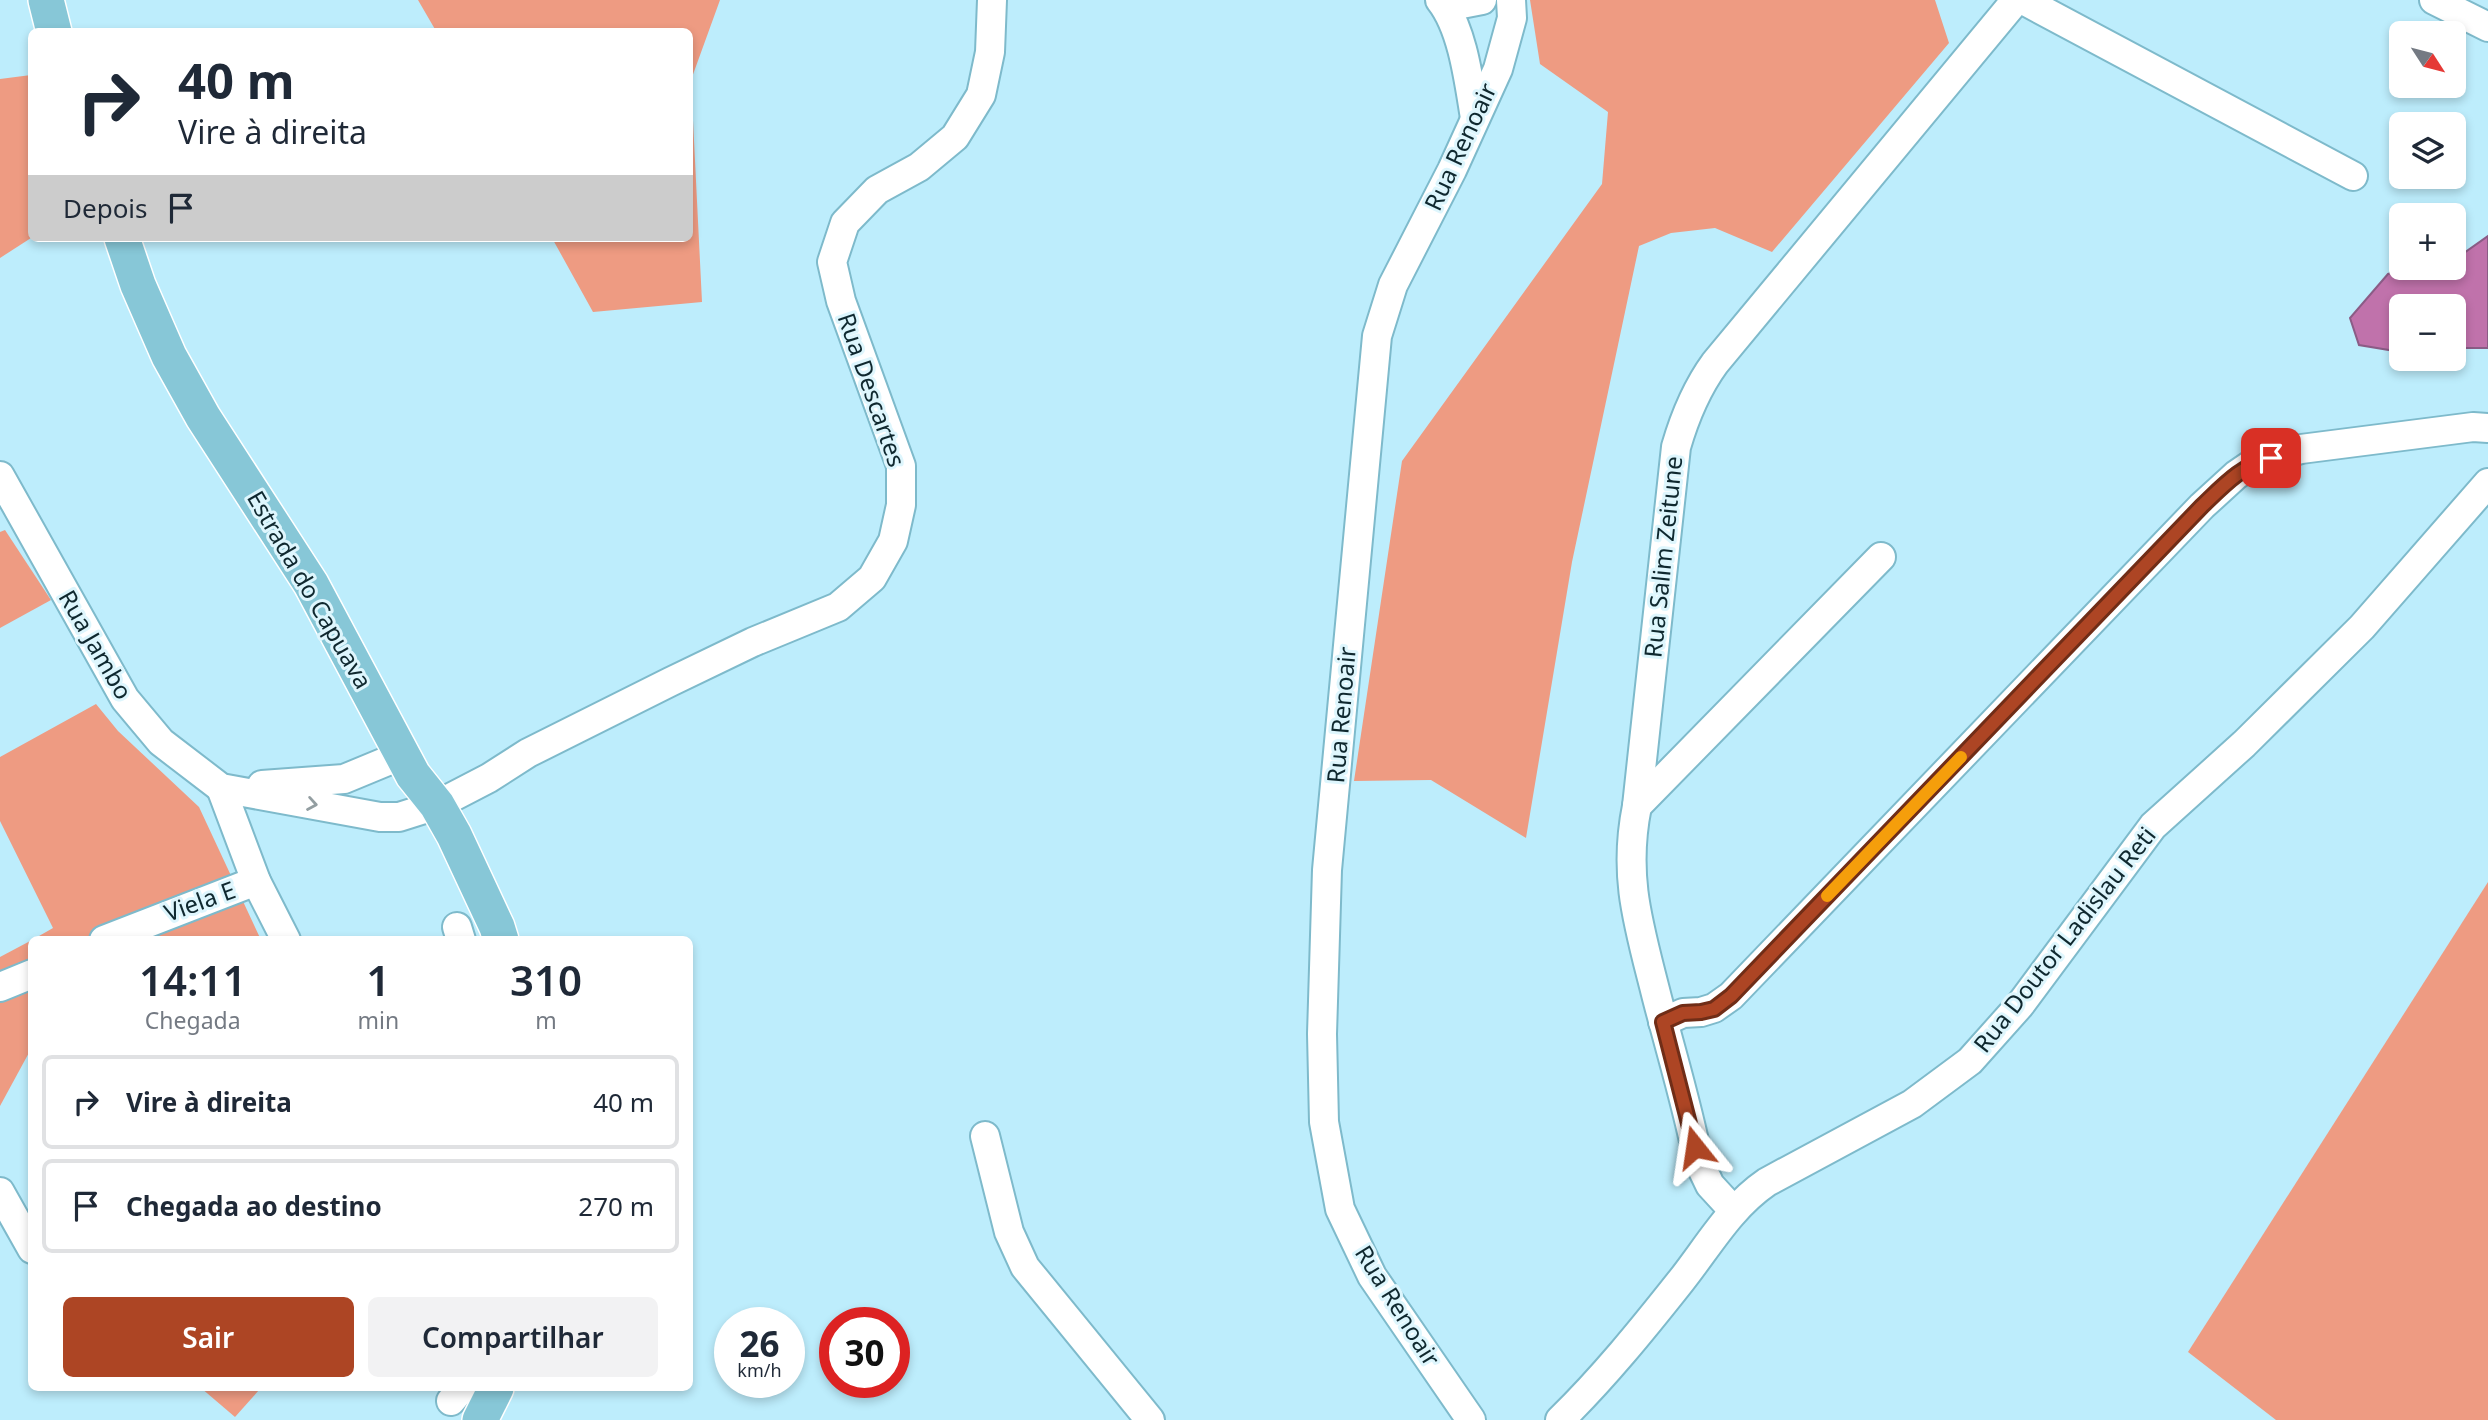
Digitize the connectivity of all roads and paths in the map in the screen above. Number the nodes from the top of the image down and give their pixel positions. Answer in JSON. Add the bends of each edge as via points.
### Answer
{"nodes":[{"id":1,"x":46,"y":0,"type":"edge"},
{"id":2,"x":992,"y":0,"type":"edge"},
{"id":3,"x":1482,"y":0,"type":"edge"},
{"id":4,"x":1511,"y":0,"type":"edge"},
{"id":5,"x":2016,"y":0,"type":"edge"},
{"id":6,"x":2023,"y":0,"type":"edge"},
{"id":7,"x":2434,"y":0,"type":"edge"},
{"id":8,"x":1443,"y":4,"type":"edge"},
{"id":9,"x":2488,"y":27,"type":"edge"},
{"id":10,"x":53,"y":28,"type":"edge"},
{"id":11,"x":1475,"y":118,"type":"junction"},
{"id":12,"x":2353,"y":176,"type":"dead end"},
{"id":13,"x":123,"y":242,"type":"edge"},
{"id":14,"x":2488,"y":428,"type":"edge"},
{"id":15,"x":0,"y":476,"type":"edge"},
{"id":16,"x":2488,"y":483,"type":"edge"},
{"id":17,"x":1881,"y":557,"type":"dead end"},
{"id":18,"x":402,"y":755,"type":"junction"},
{"id":19,"x":220,"y":788,"type":"junction"},
{"id":20,"x":430,"y":797,"type":"junction"},
{"id":21,"x":1637,"y":806,"type":"junction"},
{"id":22,"x":256,"y":881,"type":"junction"},
{"id":23,"x":114,"y":936,"type":"edge"},
{"id":24,"x":284,"y":936,"type":"edge"},
{"id":25,"x":500,"y":936,"type":"edge"},
{"id":26,"x":28,"y":976,"type":"edge"},
{"id":27,"x":0,"y":987,"type":"edge"},
{"id":28,"x":1663,"y":1022,"type":"junction"},
{"id":29,"x":985,"y":1136,"type":"dead end"},
{"id":30,"x":0,"y":1192,"type":"edge"},
{"id":31,"x":1733,"y":1210,"type":"junction"},
{"id":32,"x":28,"y":1242,"type":"edge"},
{"id":33,"x":494,"y":1391,"type":"edge"},
{"id":34,"x":480,"y":1420,"type":"edge"},
{"id":35,"x":1150,"y":1420,"type":"edge"},
{"id":36,"x":1471,"y":1420,"type":"edge"},
{"id":37,"x":1560,"y":1420,"type":"edge"}],
"edges":[{"from":1,"to":10,"type":"main road"},
{"from":2,"to":20,"type":"street","name":"Rua Descartes","via":[[990,52],[981,95],[955,137],[919,167],[877,190],[845,223],[832,262],[841,301],[901,466],[901,505],[893,541],[872,578],[838,607],[753,642],[528,753],[481,765]]},
{"from":3,"to":8,"type":"street"},
{"from":4,"to":11,"type":"street","name":"Rua Renoair","via":[[1512,18],[1498,69]]},
{"from":5,"to":21,"type":"street","name":"Rua Salim Zeitune","via":[[1715,363],[1690,405],[1676,447]]},
{"from":6,"to":12,"type":"street"},
{"from":7,"to":9,"type":"street"},
{"from":8,"to":11,"type":"street","via":[[1465,56]]},
{"from":11,"to":36,"type":"street","name":"Rua Renoair","via":[[1393,285],[1377,337],[1327,870],[1322,1034],[1324,1122],[1340,1209],[1372,1276]]},
{"from":13,"to":18,"type":"main road","name":"Estrada do Capuava","via":[[169,356],[311,584]]},
{"from":14,"to":28,"type":"street","via":[[2301,449],[2255,462],[2236,475],[1731,996],[1714,1009],[1683,1013]]},
{"from":15,"to":19,"type":"street","name":"Rua Jambo","via":[[125,699],[161,742]]},
{"from":16,"to":31,"type":"street","name":"Rua Doutor Ladislau Reti","via":[[2362,627],[2153,826],[2020,1005],[1969,1061],[1912,1104],[1767,1182]]},
{"from":17,"to":21,"type":"street"},
{"from":18,"to":19,"type":"street","via":[[344,779]]},
{"from":18,"to":20,"type":"main road","name":"Estrada do Capuava"},
{"from":19,"to":20,"type":"street","name":"Rua Descartes","one_way":true,"via":[[380,817],[399,817]]},
{"from":19,"to":22,"type":"street"},
{"from":20,"to":25,"type":"main road","name":"Estrada do Capuava"},
{"from":21,"to":28,"type":"street","name":"Rua Salim Zeitune","via":[[1631,836],[1632,887]]},
{"from":22,"to":23,"type":"street","name":"Viela E"},
{"from":22,"to":24,"type":"street"},
{"from":26,"to":27,"type":"street"},
{"from":28,"to":31,"type":"street","name":"Rua Salim Zeitune","via":[[1698,1160],[1710,1185]]},
{"from":29,"to":35,"type":"street","via":[[1009,1232],[1025,1267]]},
{"from":30,"to":32,"type":"street"},
{"from":31,"to":37,"type":"street","name":"Rua Doutor Ladislau Reti","via":[[1679,1283]]},
{"from":33,"to":34,"type":"main road"}]}
